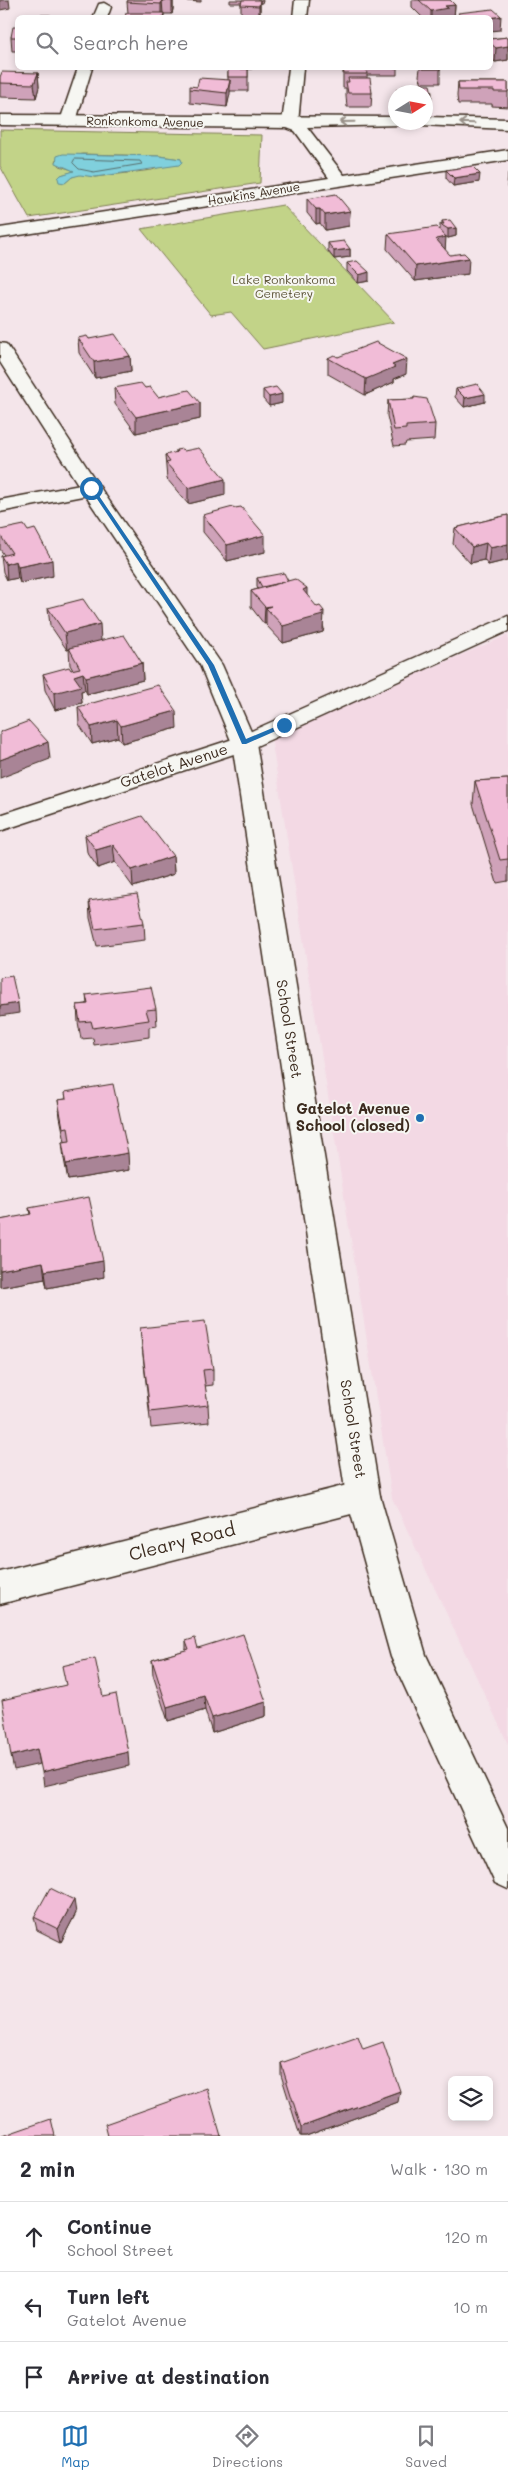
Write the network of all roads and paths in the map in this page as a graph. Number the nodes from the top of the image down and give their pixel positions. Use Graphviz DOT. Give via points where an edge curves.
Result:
graph roads {
  1 [pos="302,0"];
  2 [pos="300,15"];
  3 [pos="83,70"];
  4 [pos="296,70"];
  5 [pos="0,120"];
  6 [pos="68,121"];
  7 [pos="388,122"];
  8 [pos="433,122"];
  9 [pos="290,123"];
  10 [pos="508,124"];
  11 [pos="508,154"];
  12 [pos="340,181"];
  13 [pos="0,233"];
  14 [pos="0,348"];
  15 [pos="91,488"];
  16 [pos="0,506"];
  17 [pos="508,623"];
  18 [pos="244,743"];
  19 [pos="0,823"];
  20 [pos="363,1496"];
  21 [pos="0,1588"];
  22 [pos="508,1870"];
  1 -- 2 [label="street"];
  3 -- 6 [label="street"];
  4 -- 9 [label="street"];
  5 -- 6 [label="street, Ronkonkoma Avenue"];
  6 -- 9 [label="street, Ronkonkoma Avenue"];
  7 -- 9 [label="street, Ronkonkoma Avenue, one-way"];
  10 -- 8 [label="street, one-way"];
  9 -- 12 [label="street" via="300,128"];
  11 -- 12 [label="street, Hawkins Avenue"];
  12 -- 13 [label="street, Hawkins Avenue"];
  14 -- 15 [label="street, School Street"];
  15 -- 16 [label="street"];
  15 -- 18 [label="street, School Street" via="211,665"];
  17 -- 18 [label="street, Gatelot Avenue"];
  18 -- 19 [label="street, Gatelot Avenue"];
  18 -- 20 [label="street, School Street"];
  20 -- 21 [label="street, Cleary Road"];
  20 -- 22 [label="street, School Street" via="409,1657"];
}
